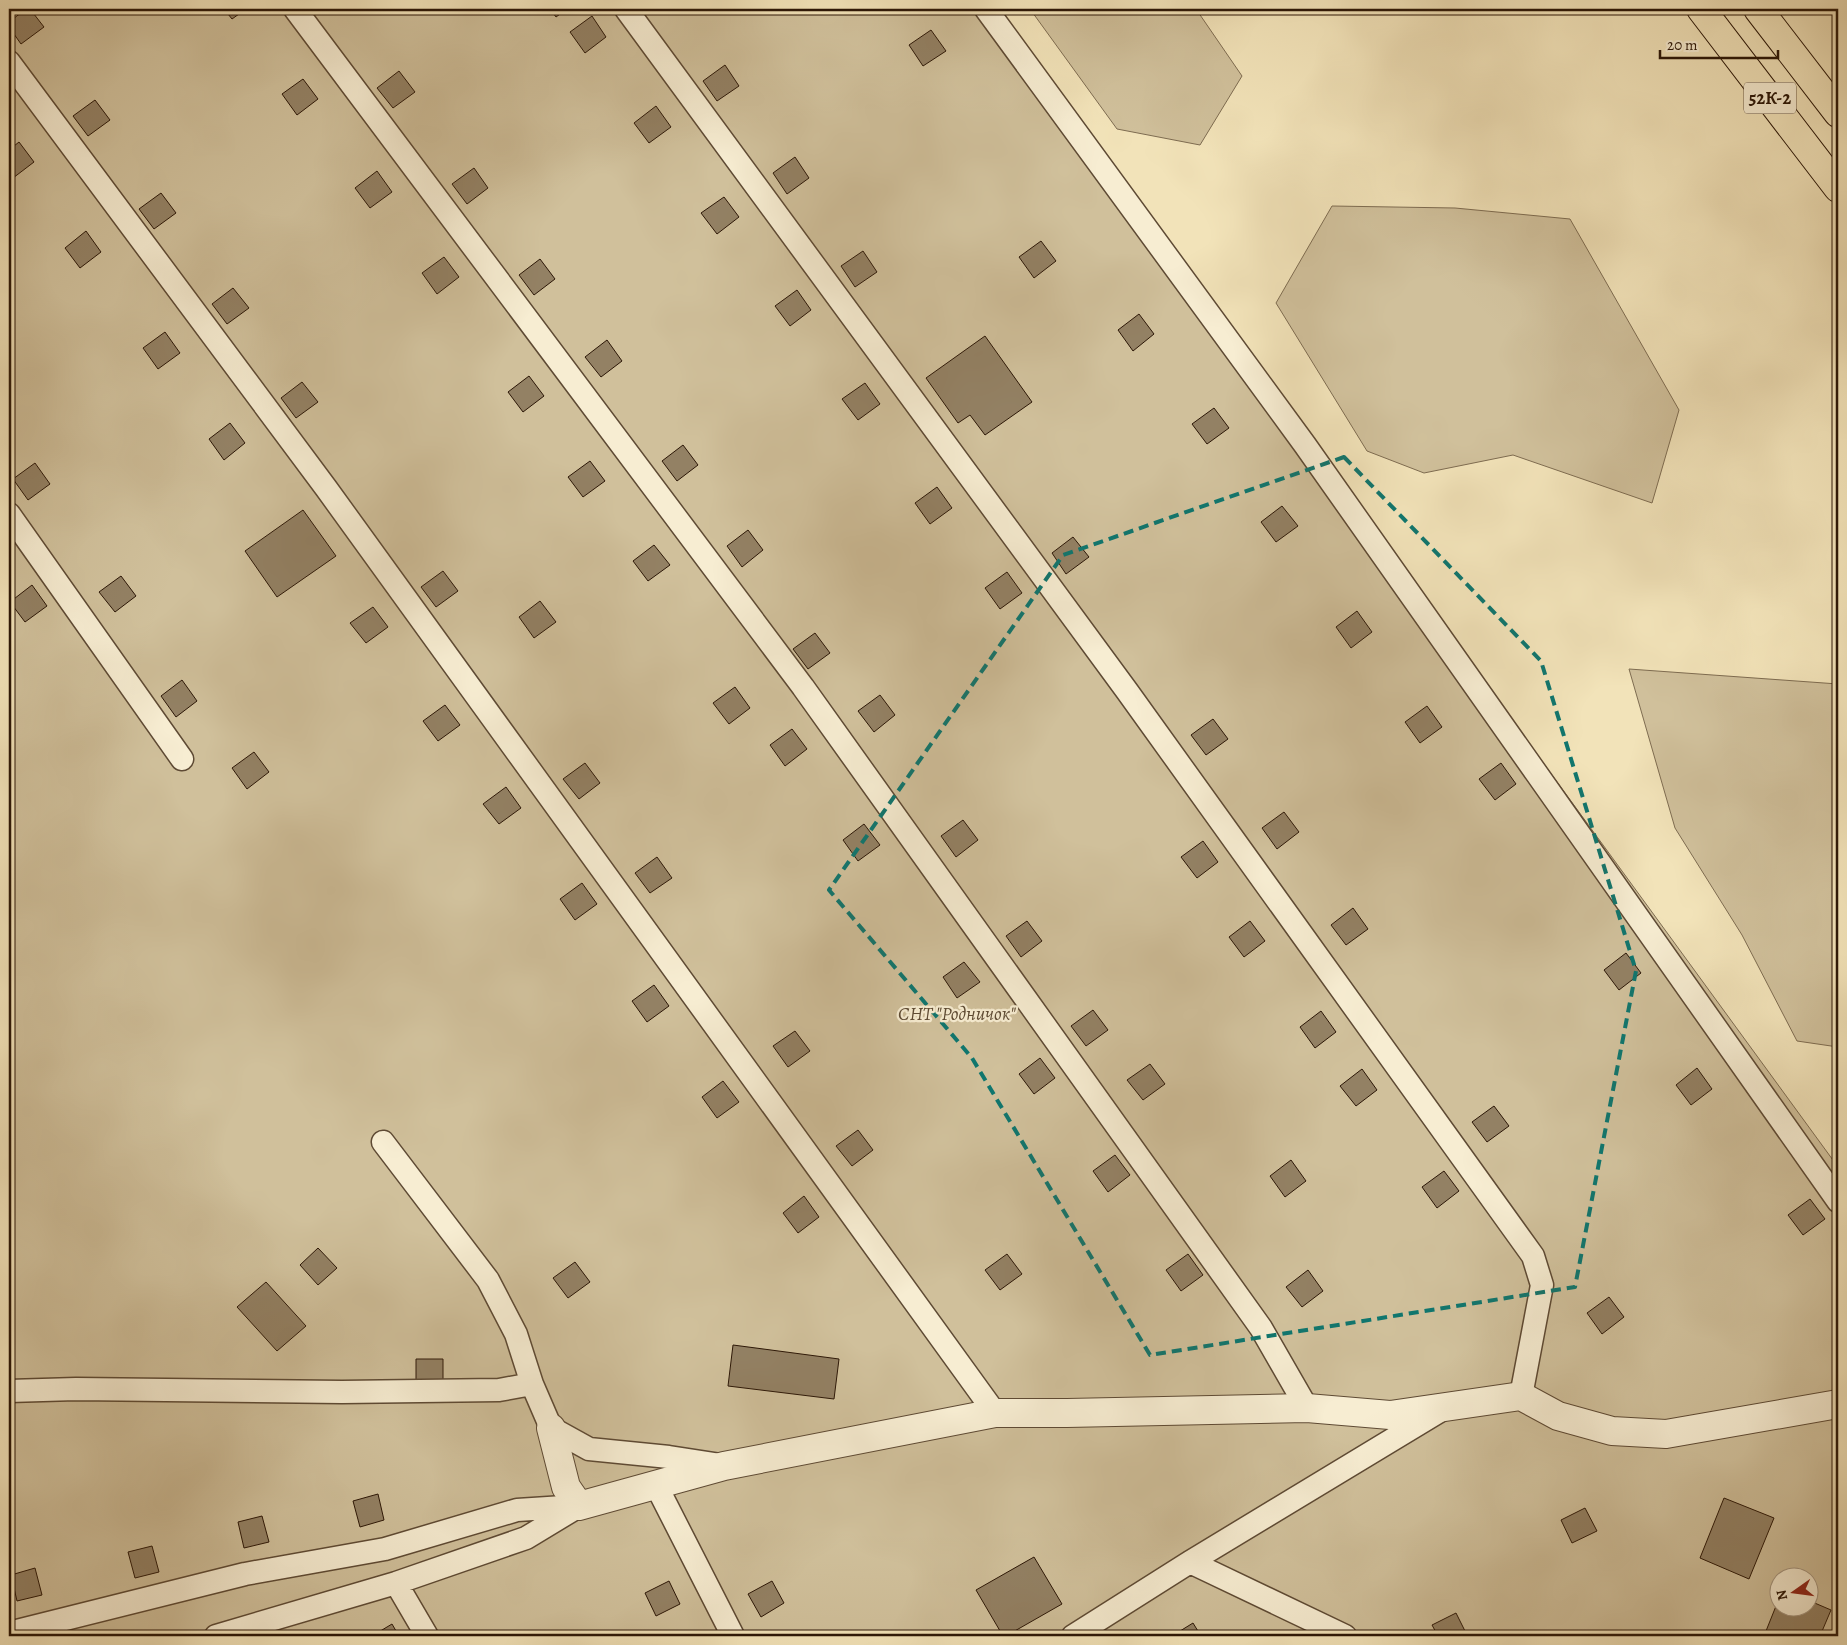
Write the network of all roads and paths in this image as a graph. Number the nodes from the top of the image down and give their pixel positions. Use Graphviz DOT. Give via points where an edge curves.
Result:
graph roads {
  1 [pos="295,9"];
  2 [pos="626,9"];
  3 [pos="986,9"];
  4 [pos="1701,9"];
  5 [pos="1758,9"];
  6 [pos="9,62"];
  7 [pos="1838,113"];
  8 [pos="1838,188"];
  9 [pos="9,514"];
  10 [pos="182,759"];
  11 [pos="383,1142"];
  12 [pos="1838,1201"];
  13 [pos="532,1384"];
  14 [pos="9,1392"];
  15 [pos="1521,1396"];
  16 [pos="1838,1404"];
  17 [pos="1449,1406"];
  18 [pos="1307,1408"];
  19 [pos="995,1413"];
  20 [pos="551,1428"];
  21 [pos="724,1466"];
  22 [pos="656,1485"];
  23 [pos="579,1506"];
  24 [pos="1190,1562"];
  25 [pos="396,1582"];
  26 [pos="9,1633"];
  27 [pos="216,1636"];
  28 [pos="427,1636"];
  29 [pos="733,1636"];
  30 [pos="1073,1636"];
  31 [pos="1345,1636"];
  1 -- 18 [label="lane" via="803,687 1261,1328"];
  2 -- 15 [label="lane" via="1122,683 1533,1256 1542,1285"];
  3 -- 12 [label="lane" via="1305,444"];
  4 -- 8 [label="main road, 52К-2"];
  5 -- 7 [label="main road, 52К-2"];
  6 -- 19 [label="lane" via="332,496"];
  9 -- 10 [label="lane"];
  11 -- 13 [label="lane" via="488,1280 516,1334"];
  13 -- 14 [label="lane" via="500,1390 76,1389"];
  13 -- 20 [label="lane"];
  15 -- 16 [label="street" via="1558,1416 1612,1431 1666,1434"];
  15 -- 17 [label="street"];
  17 -- 18 [label="street" via="1390,1415"];
  17 -- 24 [label="lane"];
  18 -- 19 [label="street"];
  19 -- 21 [label="street"];
  20 -- 21 [label="lane" via="589,1450"];
  20 -- 23 [label="street" via="566,1487"];
  21 -- 22 [label="street"];
  22 -- 23 [label="street"];
  22 -- 29 [label="lane"];
  23 -- 25 [label="lane" via="526,1538"];
  23 -- 26 [label="lane" via="517,1510 385,1549 244,1574"];
  24 -- 30 [label="lane"];
  24 -- 31 [label="lane"];
  25 -- 27 [label="lane"];
  25 -- 28 [label="lane"];
}
